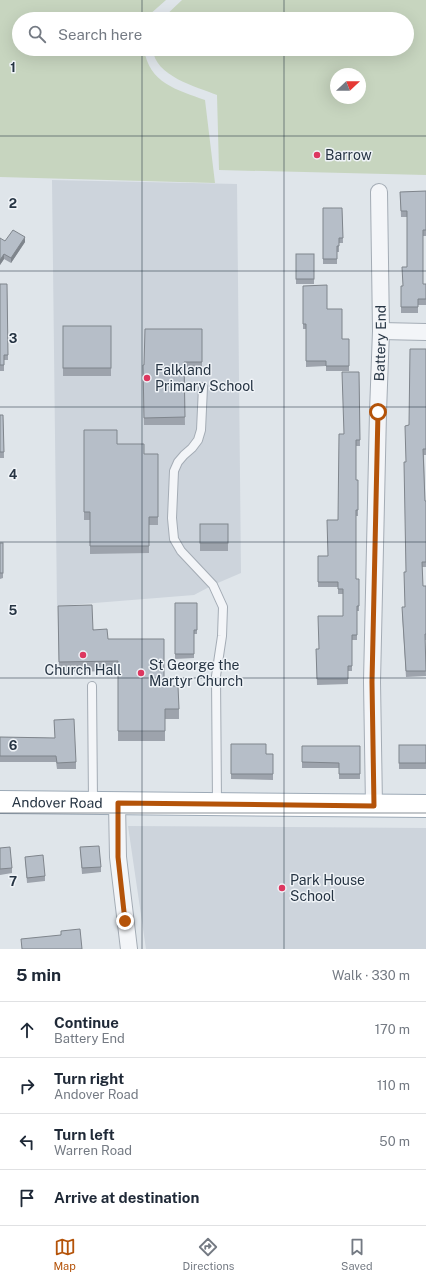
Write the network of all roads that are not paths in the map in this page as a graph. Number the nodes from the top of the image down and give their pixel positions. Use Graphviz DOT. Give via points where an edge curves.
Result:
graph roads {
  1 [pos="379,192"];
  2 [pos="381,331"];
  3 [pos="426,332"];
  4 [pos="203,387"];
  5 [pos="92,686"];
  6 [pos="0,802"];
  7 [pos="93,802"];
  8 [pos="118,803"];
  9 [pos="217,804"];
  10 [pos="374,806"];
  11 [pos="426,806"];
  12 [pos="129,949"];
  1 -- 2 [label="street, Battery End"];
  2 -- 3 [label="street"];
  2 -- 10 [label="street, Battery End" via="372,682"];
  4 -- 9 [label="lane" via="201,430 198,440 181,458 174,471 172,518 174,540 181,552 214,585 223,607 216,676"];
  5 -- 7 [label="lane"];
  6 -- 7 [label="main road, Andover Road"];
  7 -- 8 [label="main road, Andover Road"];
  8 -- 9 [label="main road, Andover Road"];
  8 -- 12 [label="street" via="118,857"];
  9 -- 10 [label="main road, Andover Road"];
  10 -- 11 [label="main road, Andover Road"];
}
